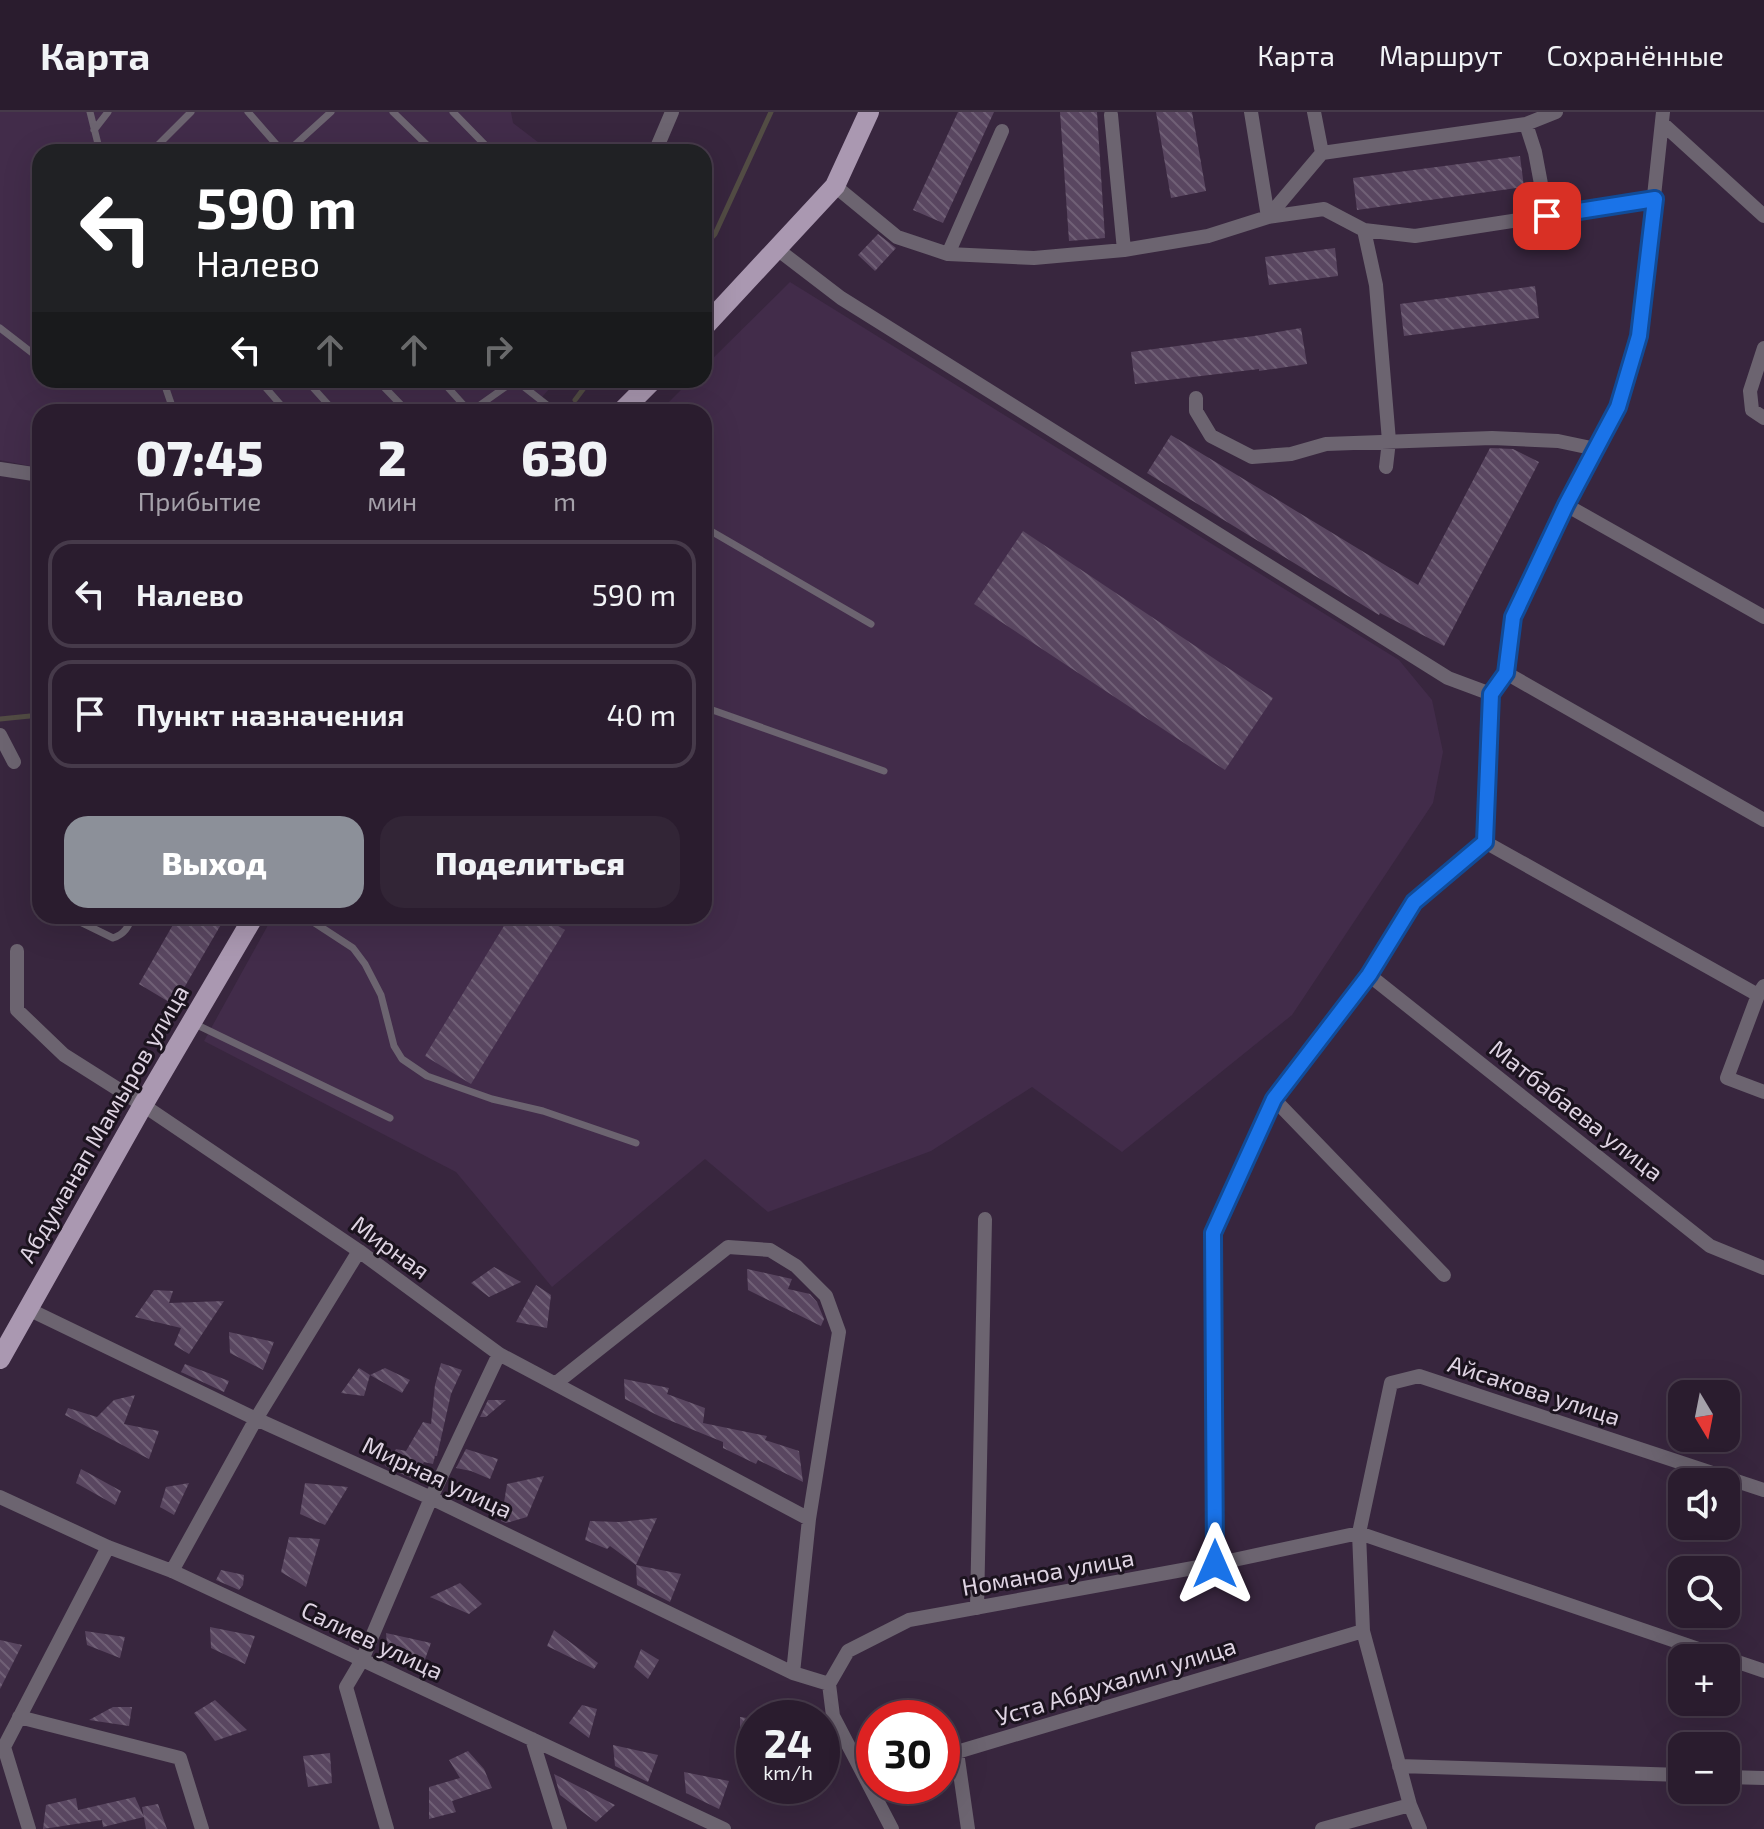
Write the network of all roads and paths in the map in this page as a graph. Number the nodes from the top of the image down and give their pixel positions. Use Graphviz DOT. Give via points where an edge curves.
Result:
graph roads {
  1 [pos="90,112"];
  2 [pos="108,112"];
  3 [pos="191,112"];
  4 [pos="248,112"];
  5 [pos="331,112"];
  6 [pos="393,112"];
  7 [pos="454,112"];
  8 [pos="672,112"];
  9 [pos="869,112"];
  10 [pos="1251,112"];
  11 [pos="1314,112"];
  12 [pos="1556,112"];
  13 [pos="1111,115"];
  14 [pos="1663,118"];
  15 [pos="1526,124"];
  16 [pos="94,130"];
  17 [pos="1002,131"];
  18 [pos="98,144"];
  19 [pos="161,144"];
  20 [pos="278,144"];
  21 [pos="294,144"];
  22 [pos="426,144"];
  23 [pos="484,144"];
  24 [pos="658,144"];
  25 [pos="1322,153"];
  26 [pos="835,186"];
  27 [pos="1655,199"];
  28 [pos="1547,216"];
  29 [pos="1764,216"];
  30 [pos="1268,217"];
  31 [pos="1364,230"];
  32 [pos="777,249"];
  33 [pos="1124,250"];
  34 [pos="948,254"];
  35 [pos="712,318"];
  36 [pos="0,328"];
  37 [pos="1764,348"];
  38 [pos="32,353"];
  39 [pos="266,388"];
  40 [pos="313,388"];
  41 [pos="385,388"];
  42 [pos="448,388"];
  43 [pos="504,388"];
  44 [pos="525,388"];
  45 [pos="645,388"];
  46 [pos="1196,398"];
  47 [pos="280,404"];
  48 [pos="328,404"];
  49 [pos="400,404"];
  50 [pos="463,404"];
  51 [pos="481,404"];
  52 [pos="546,404"];
  53 [pos="629,404"];
  54 [pos="1764,418"];
  55 [pos="1389,441"];
  56 [pos="1596,449"];
  57 [pos="1386,467"];
  58 [pos="0,469"];
  59 [pos="32,474"];
  60 [pos="1566,505"];
  61 [pos="712,532"];
  62 [pos="1764,617"];
  63 [pos="871,624"];
  64 [pos="1506,673"];
  65 [pos="1491,694"];
  66 [pos="712,710"];
  67 [pos="0,735"];
  68 [pos="14,762"];
  69 [pos="884,771"];
  70 [pos="1764,820"];
  71 [pos="1485,842"];
  72 [pos="84,924"];
  73 [pos="129,924"];
  74 [pos="249,924"];
  75 [pos="316,924"];
  76 [pos="17,951"];
  77 [pos="1369,975"];
  78 [pos="1761,990"];
  79 [pos="192,1022"];
  80 [pos="1764,1092"];
  81 [pos="1274,1099"];
  82 [pos="143,1105"];
  83 [pos="390,1118"];
  84 [pos="636,1143"];
  85 [pos="985,1219"];
  86 [pos="359,1251"];
  87 [pos="1764,1268"];
  88 [pos="1444,1275"];
  89 [pos="28,1309"];
  90 [pos="499,1354"];
  91 [pos="0,1359"];
  92 [pos="555,1384"];
  93 [pos="256,1419"];
  94 [pos="1764,1490"];
  95 [pos="0,1497"];
  96 [pos="431,1498"];
  97 [pos="809,1519"];
  98 [pos="1359,1533"];
  99 [pos="108,1547"];
  100 [pos="1215,1564"];
  101 [pos="172,1571"];
  102 [pos="977,1608"];
  103 [pos="1363,1631"];
  104 [pos="1684,1644"];
  105 [pos="362,1660"];
  106 [pos="1740,1663"];
  107 [pos="1764,1671"];
  108 [pos="793,1673"];
  109 [pos="829,1684"];
  110 [pos="19,1717"];
  111 [pos="532,1739"];
  112 [pos="1399,1766"];
  113 [pos="1668,1775"];
  114 [pos="1740,1777"];
  115 [pos="1764,1778"];
  116 [pos="1410,1805"];
  117 [pos="29,1829"];
  118 [pos="202,1829"];
  119 [pos="387,1829"];
  120 [pos="560,1829"];
  121 [pos="724,1829"];
  122 [pos="892,1829"];
  123 [pos="968,1829"];
  124 [pos="1322,1829"];
  125 [pos="1420,1829"];
  1 -- 16 [label="lane"];
  2 -- 16 [label="lane"];
  3 -- 19 [label="lane"];
  4 -- 20 [label="lane"];
  5 -- 21 [label="lane"];
  6 -- 22 [label="lane"];
  7 -- 23 [label="lane"];
  8 -- 24 [label="street"];
  9 -- 26 [label="main road"];
  10 -- 30 [label="street"];
  11 -- 25 [label="street"];
  12 -- 15 [label="street"];
  13 -- 33 [label="street"];
  14 -- 27 [label="street"];
  14 -- 29 [label="street"];
  15 -- 25 [label="street"];
  15 -- 28 [label="street"];
  16 -- 18 [label="lane"];
  17 -- 34 [label="street"];
  25 -- 30 [label="street"];
  26 -- 32 [label="main road"];
  26 -- 34 [label="street" via="897,237"];
  27 -- 28 [label="street"];
  27 -- 56 [label="street" via="1639,336 1618,407"];
  28 -- 31 [label="street" via="1415,236"];
  30 -- 31 [label="street" via="1324,209"];
  30 -- 33 [label="street" via="1208,236"];
  31 -- 55 [label="street" via="1376,285"];
  32 -- 35 [label="main road"];
  32 -- 65 [label="street" via="841,298 1448,678"];
  33 -- 34 [label="street" via="1034,258"];
  36 -- 38 [label="lane"];
  37 -- 54 [label="street" via="1750,391 1752,410"];
  39 -- 47 [label="lane"];
  40 -- 48 [label="lane"];
  41 -- 49 [label="lane"];
  42 -- 50 [label="lane"];
  43 -- 51 [label="lane"];
  44 -- 52 [label="lane"];
  45 -- 53 [label="main road"];
  46 -- 55 [label="street" via="1196,411 1211,436 1252,457 1326,444"];
  55 -- 56 [label="street" via="1558,441"];
  55 -- 57 [label="street"];
  56 -- 60 [label="street"];
  58 -- 59 [label="street"];
  60 -- 62 [label="street"];
  60 -- 64 [label="street" via="1513,617"];
  61 -- 63 [label="lane"];
  64 -- 65 [label="street"];
  64 -- 70 [label="street"];
  65 -- 71 [label="street"];
  66 -- 69 [label="lane"];
  67 -- 68 [label="street"];
  71 -- 77 [label="street" via="1414,902"];
  71 -- 78 [label="street"];
  72 -- 73 [label="lane" via="113,938"];
  74 -- 79 [label="main road, Абдуманап Мамыров улица"];
  75 -- 84 [label="lane" via="353,948 365,964 402,1059 427,1076"];
  76 -- 82 [label="street, Мирная" via="17,1010 64,1055"];
  77 -- 81 [label="street"];
  77 -- 87 [label="street, Матбабаева улица" via="1710,1246"];
  78 -- 80 [label="street" via="1727,1078"];
  79 -- 82 [label="main road, Абдуманап Мамыров улица"];
  79 -- 83 [label="lane"];
  81 -- 88 [label="street"];
  81 -- 100 [label="street" via="1213,1233"];
  82 -- 86 [label="street, Мирная"];
  82 -- 89 [label="main road, Абдуманап Мамыров улица"];
  85 -- 102 [label="street"];
  86 -- 90 [label="street, Мирная"];
  86 -- 93 [label="street"];
  89 -- 91 [label="main road, Абдуманап Мамыров улица"];
  89 -- 93 [label="street, Мирная улица"];
  90 -- 92 [label="street, Мирная"];
  90 -- 96 [label="street"];
  92 -- 97 [label="street, Мирная"];
  92 -- 97 [label="street" via="728,1247 770,1250 796,1266 826,1296 839,1332"];
  93 -- 96 [label="street, Мирная улица"];
  93 -- 101 [label="street"];
  94 -- 98 [label="street, Айсакова улица" via="1419,1376 1391,1383"];
  95 -- 99 [label="street, Салиев улица"];
  96 -- 105 [label="street"];
  96 -- 108 [label="street, Мирная улица"];
  97 -- 108 [label="street"];
  98 -- 100 [label="street, Номаноа улица"];
  98 -- 103 [label="street"];
  98 -- 104 [label="street"];
  99 -- 101 [label="street, Салиев улица"];
  99 -- 110 [label="street"];
  100 -- 102 [label="street, Номаноа улица"];
  101 -- 105 [label="street, Салиев улица"];
  102 -- 109 [label="street, Номаноа улица" via="909,1620 848,1651"];
  103 -- 112 [label="street"];
  103 -- 123 [label="street, Уста Абдухалил улица" via="957,1752"];
  105 -- 111 [label="street, Салиев улица"];
  105 -- 119 [label="street" via="346,1687"];
  106 -- 107 [label="street"];
  108 -- 109 [label="street, Мирная улица"];
  109 -- 122 [label="street" via="833,1716"];
  110 -- 117 [label="street" via="4,1747"];
  110 -- 118 [label="street" via="180,1758"];
  111 -- 120 [label="street"];
  111 -- 121 [label="street, Салиев улица"];
  112 -- 113 [label="street"];
  112 -- 116 [label="street"];
  114 -- 115 [label="street"];
  116 -- 124 [label="street"];
  116 -- 125 [label="street"];
}
